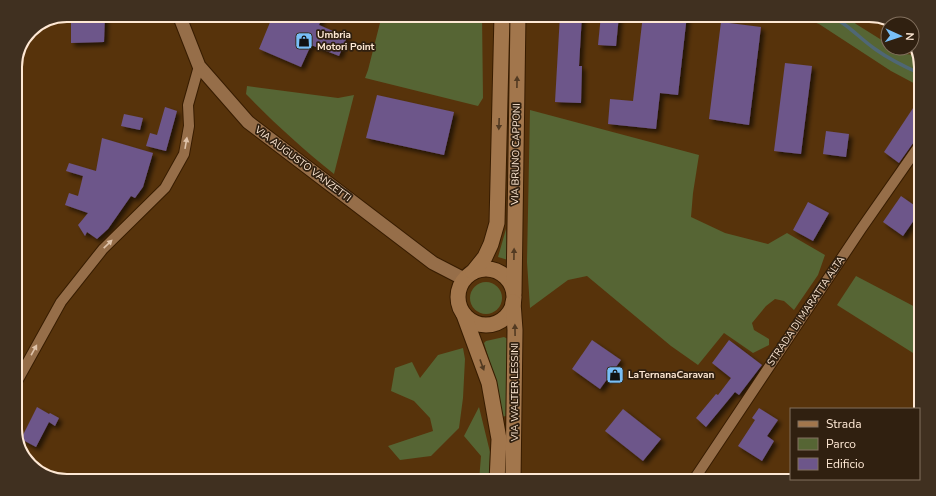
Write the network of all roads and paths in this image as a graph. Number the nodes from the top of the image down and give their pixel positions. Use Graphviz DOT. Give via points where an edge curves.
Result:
graph roads {
  1 [pos="182,22"];
  2 [pos="502,22"];
  3 [pos="518,22"];
  4 [pos="199,66"];
  5 [pos="914,153"];
  6 [pos="469,276"];
  7 [pos="513,298"];
  8 [pos="464,315"];
  9 [pos="22,372"];
  10 [pos="497,474"];
  11 [pos="513,474"];
  12 [pos="698,474"];
  1 -- 4 [label="street, VIA AUGUSTO VANZETTI"];
  2 -- 6 [label="main road, VIA BRUNO CAPPONI, one-way" via="497,223 485,257"];
  7 -- 3 [label="main road, VIA BRUNO CAPPONI, one-way"];
  4 -- 6 [label="street, VIA AUGUSTO VANZETTI" via="248,122 434,264"];
  9 -- 4 [label="street, one-way" via="61,302 103,249 165,188 184,154 190,126 188,105"];
  5 -- 12 [label="street, STRADA DI MARATTA ALTA"];
  6 -- 7 [label="main road" via="486,269 499,272 511,285"];
  6 -- 8 [label="main road" via="459,288 457,297"];
  7 -- 8 [label="main road" via="510,311 497,323 488,326 475,323"];
  11 -- 7 [label="main road, VIA WALTER LESSINI, one-way"];
  8 -- 10 [label="main road, VIA WALTER LESSINI, one-way" via="489,383 499,439"];
}
